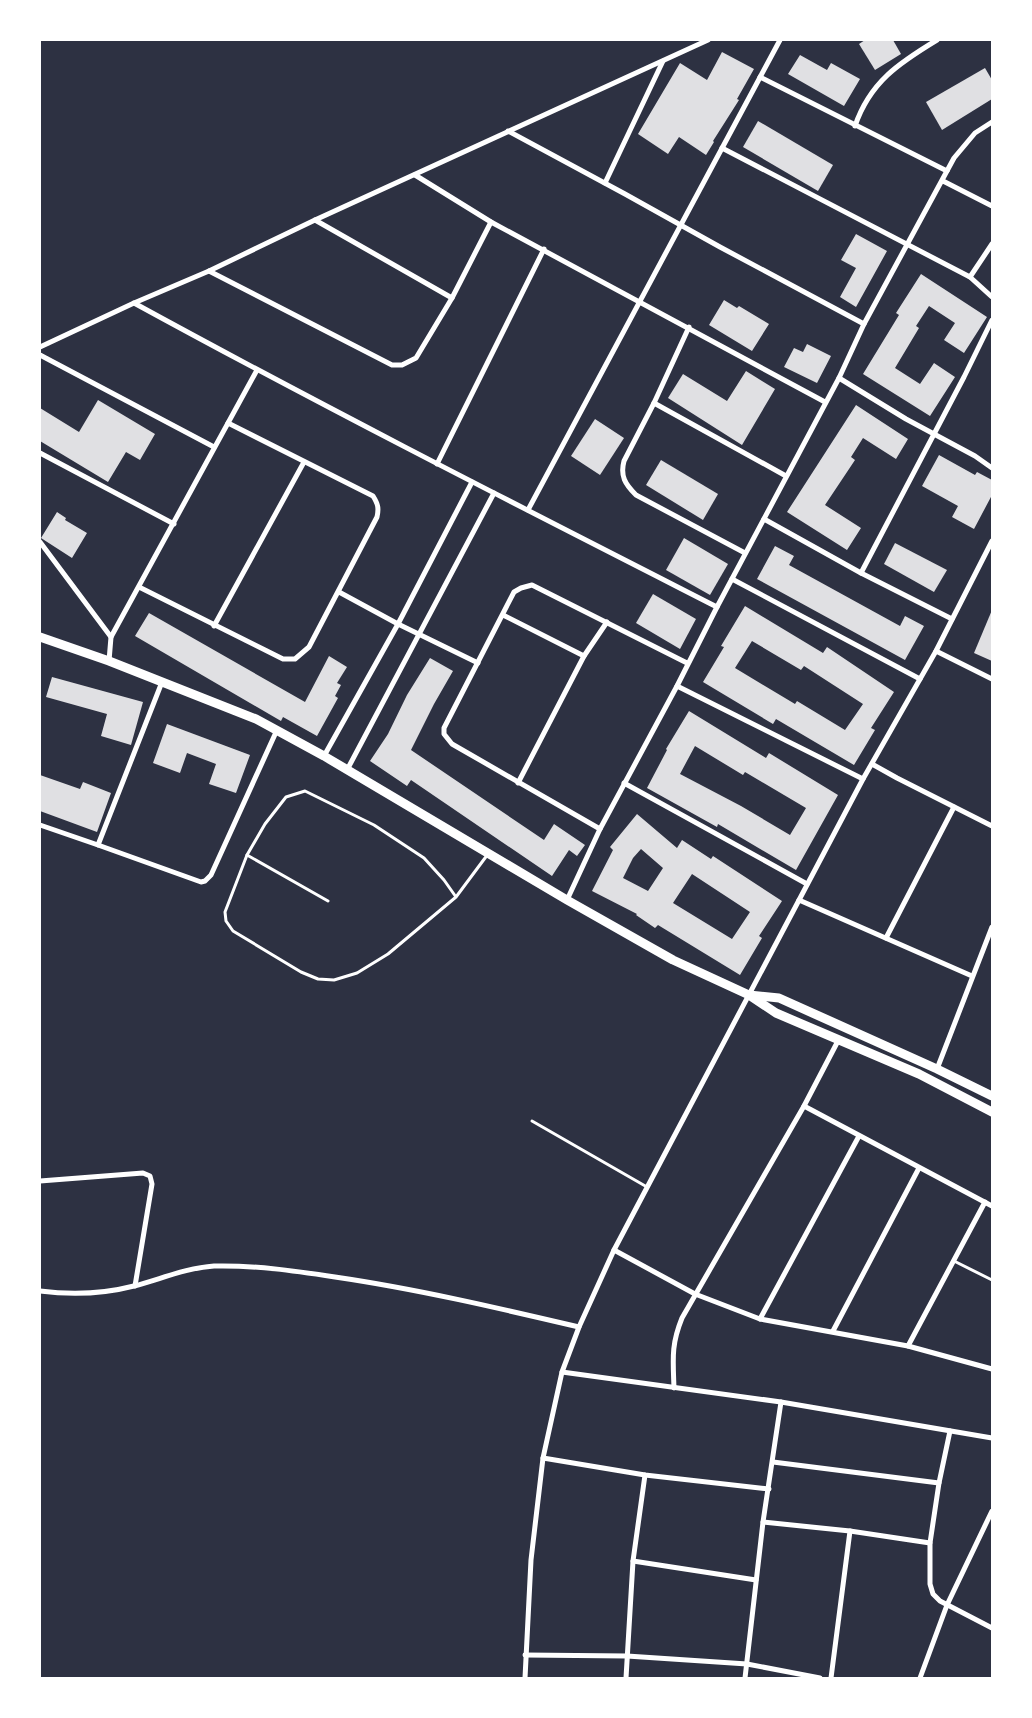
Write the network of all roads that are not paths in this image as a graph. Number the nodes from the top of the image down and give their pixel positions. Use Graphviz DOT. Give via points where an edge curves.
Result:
graph roads {
  1 [pos="708,40"];
  2 [pos="780,40"];
  3 [pos="937,40"];
  4 [pos="663,61"];
  5 [pos="760,77"];
  6 [pos="992,122"];
  7 [pos="855,126"];
  8 [pos="508,131"];
  9 [pos="722,148"];
  10 [pos="947,171"];
  11 [pos="415,175"];
  12 [pos="943,181"];
  13 [pos="605,183"];
  14 [pos="992,206"];
  15 [pos="315,220"];
  16 [pos="492,222"];
  17 [pos="681,226"];
  18 [pos="992,244"];
  19 [pos="908,245"];
  20 [pos="544,249"];
  21 [pos="209,271"];
  22 [pos="970,278"];
  23 [pos="992,297"];
  24 [pos="452,298"];
  25 [pos="639,301"];
  26 [pos="134,303"];
  27 [pos="992,320"];
  28 [pos="864,324"];
  29 [pos="689,328"];
  30 [pos="40,347"];
  31 [pos="40,355"];
  32 [pos="256,370"];
  33 [pos="839,378"];
  34 [pos="825,402"];
  35 [pos="654,403"];
  36 [pos="228,424"];
  37 [pos="934,434"];
  38 [pos="214,447"];
  39 [pos="40,453"];
  40 [pos="304,462"];
  41 [pos="437,464"];
  42 [pos="992,468"];
  43 [pos="786,476"];
  44 [pos="472,482"];
  45 [pos="494,493"];
  46 [pos="528,510"];
  47 [pos="764,519"];
  48 [pos="174,524"];
  49 [pos="992,541"];
  50 [pos="40,542"];
  51 [pos="746,553"];
  52 [pos="861,573"];
  53 [pos="732,579"];
  54 [pos="139,587"];
  55 [pos="338,592"];
  56 [pos="717,607"];
  57 [pos="503,615"];
  58 [pos="952,619"];
  59 [pos="607,622"];
  60 [pos="398,624"];
  61 [pos="214,626"];
  62 [pos="419,634"];
  63 [pos="40,637"];
  64 [pos="111,637"];
  65 [pos="936,651"];
  66 [pos="584,656"];
  67 [pos="109,661"];
  68 [pos="687,663"];
  69 [pos="478,664"];
  70 [pos="920,679"];
  71 [pos="992,679"];
  72 [pos="162,681"];
  73 [pos="677,686"];
  74 [pos="277,730"];
  75 [pos="324,756"];
  76 [pos="872,764"];
  77 [pos="347,770"];
  78 [pos="863,779"];
  79 [pos="518,783"];
  80 [pos="624,783"];
  81 [pos="954,807"];
  82 [pos="40,825"];
  83 [pos="992,826"];
  84 [pos="600,829"];
  85 [pos="98,845"];
  86 [pos="488,853"];
  87 [pos="247,855"];
  88 [pos="807,884"];
  89 [pos="456,897"];
  90 [pos="567,900"];
  91 [pos="799,900"];
  92 [pos="328,901"];
  93 [pos="992,927"];
  94 [pos="886,938"];
  95 [pos="972,976"];
  96 [pos="749,995"];
  97 [pos="839,1039"];
  98 [pos="937,1068"];
  99 [pos="992,1096"];
  100 [pos="804,1106"];
  101 [pos="992,1112"];
  102 [pos="532,1121"];
  103 [pos="859,1136"];
  104 [pos="919,1168"];
  105 [pos="40,1181"];
  106 [pos="648,1187"];
  107 [pos="985,1202"];
  108 [pos="992,1206"];
  109 [pos="614,1250"];
  110 [pos="954,1260"];
  111 [pos="992,1280"];
  112 [pos="135,1286"];
  113 [pos="40,1291"];
  114 [pos="695,1294"];
  115 [pos="760,1319"];
  116 [pos="579,1328"];
  117 [pos="833,1331"];
  118 [pos="908,1346"];
  119 [pos="992,1369"];
  120 [pos="562,1372"];
  121 [pos="674,1388"];
  122 [pos="781,1402"];
  123 [pos="950,1431"];
  124 [pos="992,1438"];
  125 [pos="543,1458"];
  126 [pos="773,1462"];
  127 [pos="645,1475"];
  128 [pos="939,1483"];
  129 [pos="769,1489"];
  130 [pos="992,1511"];
  131 [pos="763,1522"];
  132 [pos="850,1531"];
  133 [pos="930,1543"];
  134 [pos="633,1561"];
  135 [pos="756,1580"];
  136 [pos="947,1605"];
  137 [pos="992,1628"];
  138 [pos="525,1656"];
  139 [pos="627,1656"];
  140 [pos="747,1664"];
  141 [pos="524,1678"];
  142 [pos="626,1678"];
  143 [pos="745,1678"];
  144 [pos="820,1678"];
  145 [pos="832,1678"];
  146 [pos="920,1678"];
  1 -- 4 [label="street"];
  2 -- 5 [label="street"];
  3 -- 7 [label="street" via="881,80 866,100"];
  4 -- 8 [label="street"];
  4 -- 13 [label="street"];
  5 -- 7 [label="street"];
  5 -- 9 [label="street"];
  6 -- 10 [label="street" via="968,140"];
  7 -- 10 [label="street"];
  8 -- 11 [label="street"];
  8 -- 13 [label="street"];
  9 -- 17 [label="street"];
  9 -- 19 [label="street"];
  10 -- 12 [label="street"];
  11 -- 15 [label="street"];
  11 -- 16 [label="street"];
  12 -- 14 [label="street"];
  12 -- 19 [label="street"];
  13 -- 17 [label="street"];
  15 -- 21 [label="street"];
  15 -- 24 [label="street"];
  16 -- 20 [label="street"];
  16 -- 24 [label="street"];
  17 -- 25 [label="street"];
  17 -- 28 [label="street"];
  18 -- 22 [label="street"];
  19 -- 22 [label="street"];
  19 -- 28 [label="street"];
  20 -- 25 [label="street"];
  20 -- 41 [label="street"];
  21 -- 24 [label="street" via="392,365 402,365 416,358"];
  21 -- 26 [label="street"];
  22 -- 23 [label="street"];
  25 -- 29 [label="street"];
  25 -- 46 [label="street"];
  26 -- 30 [label="street"];
  26 -- 32 [label="street"];
  27 -- 37 [label="street"];
  28 -- 33 [label="street"];
  29 -- 34 [label="street"];
  29 -- 35 [label="street"];
  31 -- 38 [label="street"];
  32 -- 36 [label="street"];
  32 -- 41 [label="street"];
  33 -- 34 [label="street"];
  33 -- 37 [label="street"];
  34 -- 43 [label="street"];
  35 -- 43 [label="street"];
  35 -- 51 [label="street" via="624,461 622,470 626,485 636,495"];
  36 -- 38 [label="street"];
  36 -- 40 [label="street"];
  37 -- 42 [label="street"];
  37 -- 52 [label="street"];
  38 -- 48 [label="street"];
  39 -- 48 [label="street"];
  40 -- 55 [label="street" via="373,496 379,510"];
  40 -- 61 [label="street"];
  41 -- 44 [label="street"];
  43 -- 47 [label="street"];
  44 -- 45 [label="street"];
  44 -- 60 [label="street"];
  45 -- 46 [label="street"];
  45 -- 62 [label="street"];
  46 -- 56 [label="street"];
  47 -- 51 [label="street"];
  47 -- 52 [label="street"];
  48 -- 54 [label="street"];
  49 -- 58 [label="street"];
  50 -- 64 [label="street"];
  51 -- 53 [label="street"];
  52 -- 58 [label="street"];
  53 -- 56 [label="street"];
  53 -- 70 [label="street"];
  54 -- 61 [label="street"];
  54 -- 64 [label="street"];
  55 -- 60 [label="street"];
  55 -- 61 [label="street" via="309,647 295,659 282,659"];
  56 -- 68 [label="street"];
  57 -- 59 [label="street" via="514,592 532,585"];
  57 -- 66 [label="street"];
  57 -- 69 [label="street"];
  58 -- 65 [label="street"];
  59 -- 66 [label="street"];
  59 -- 68 [label="street"];
  60 -- 62 [label="street"];
  60 -- 75 [label="street"];
  62 -- 69 [label="street"];
  62 -- 77 [label="street"];
  63 -- 67 [label="main road"];
  64 -- 67 [label="street"];
  65 -- 70 [label="street"];
  65 -- 71 [label="street"];
  66 -- 79 [label="street"];
  67 -- 72 [label="main road"];
  68 -- 73 [label="street"];
  69 -- 79 [label="street" via="444,728 444,734 452,744"];
  70 -- 76 [label="street"];
  72 -- 74 [label="main road"];
  72 -- 85 [label="street"];
  73 -- 78 [label="street"];
  73 -- 80 [label="street"];
  74 -- 75 [label="main road"];
  74 -- 85 [label="street" via="211,875 205,881"];
  75 -- 77 [label="main road"];
  76 -- 78 [label="street"];
  76 -- 81 [label="street"];
  77 -- 86 [label="main road"];
  78 -- 88 [label="street"];
  79 -- 84 [label="street"];
  80 -- 84 [label="street"];
  80 -- 88 [label="street"];
  81 -- 83 [label="street"];
  81 -- 94 [label="street"];
  82 -- 85 [label="street"];
  84 -- 90 [label="street"];
  86 -- 89 [label="lane"];
  86 -- 90 [label="main road"];
  87 -- 89 [label="lane" via="286,797 305,791 374,825 424,858"];
  87 -- 89 [label="lane" via="225,912 226,922 233,931 318,979 334,980 357,973 388,954"];
  87 -- 92 [label="lane"];
  88 -- 91 [label="street"];
  90 -- 96 [label="main road" via="673,960"];
  91 -- 94 [label="street"];
  91 -- 96 [label="street"];
  93 -- 95 [label="street"];
  94 -- 95 [label="street"];
  95 -- 98 [label="street"];
  96 -- 97 [label="main road" via="776,1013"];
  96 -- 98 [label="main road" via="779,998"];
  96 -- 106 [label="street"];
  97 -- 100 [label="street"];
  97 -- 101 [label="main road" via="919,1074"];
  98 -- 99 [label="main road"];
  100 -- 103 [label="street"];
  100 -- 114 [label="street"];
  102 -- 106 [label="lane"];
  103 -- 104 [label="street"];
  103 -- 115 [label="street"];
  104 -- 107 [label="street"];
  104 -- 117 [label="street"];
  105 -- 112 [label="street" via="143,1173 150,1176 152,1184"];
  106 -- 109 [label="street"];
  107 -- 108 [label="street"];
  107 -- 110 [label="street"];
  109 -- 114 [label="street"];
  109 -- 116 [label="street"];
  110 -- 111 [label="lane"];
  110 -- 118 [label="street"];
  112 -- 113 [label="street" via="110,1292 61,1294"];
  112 -- 116 [label="street" via="187,1270 248,1266 392,1286"];
  114 -- 115 [label="street"];
  114 -- 121 [label="street" via="675,1335"];
  115 -- 117 [label="street"];
  116 -- 120 [label="street"];
  117 -- 118 [label="street"];
  118 -- 119 [label="street"];
  120 -- 121 [label="street"];
  120 -- 125 [label="street"];
  121 -- 122 [label="street"];
  122 -- 123 [label="street"];
  122 -- 126 [label="street"];
  123 -- 124 [label="street"];
  123 -- 128 [label="street"];
  125 -- 127 [label="street"];
  125 -- 138 [label="street" via="531,1560"];
  126 -- 128 [label="street"];
  126 -- 129 [label="street"];
  127 -- 129 [label="street"];
  127 -- 134 [label="street"];
  128 -- 133 [label="street"];
  129 -- 131 [label="street"];
  130 -- 136 [label="street"];
  131 -- 132 [label="street"];
  131 -- 135 [label="street"];
  132 -- 133 [label="street"];
  132 -- 145 [label="street"];
  133 -- 136 [label="street" via="931,1589 935,1597"];
  134 -- 135 [label="street"];
  134 -- 139 [label="street"];
  135 -- 140 [label="street"];
  136 -- 137 [label="street"];
  136 -- 146 [label="street"];
  138 -- 139 [label="street"];
  138 -- 141 [label="street"];
  139 -- 140 [label="street"];
  139 -- 142 [label="street"];
  140 -- 143 [label="street"];
  140 -- 144 [label="street"];
}
